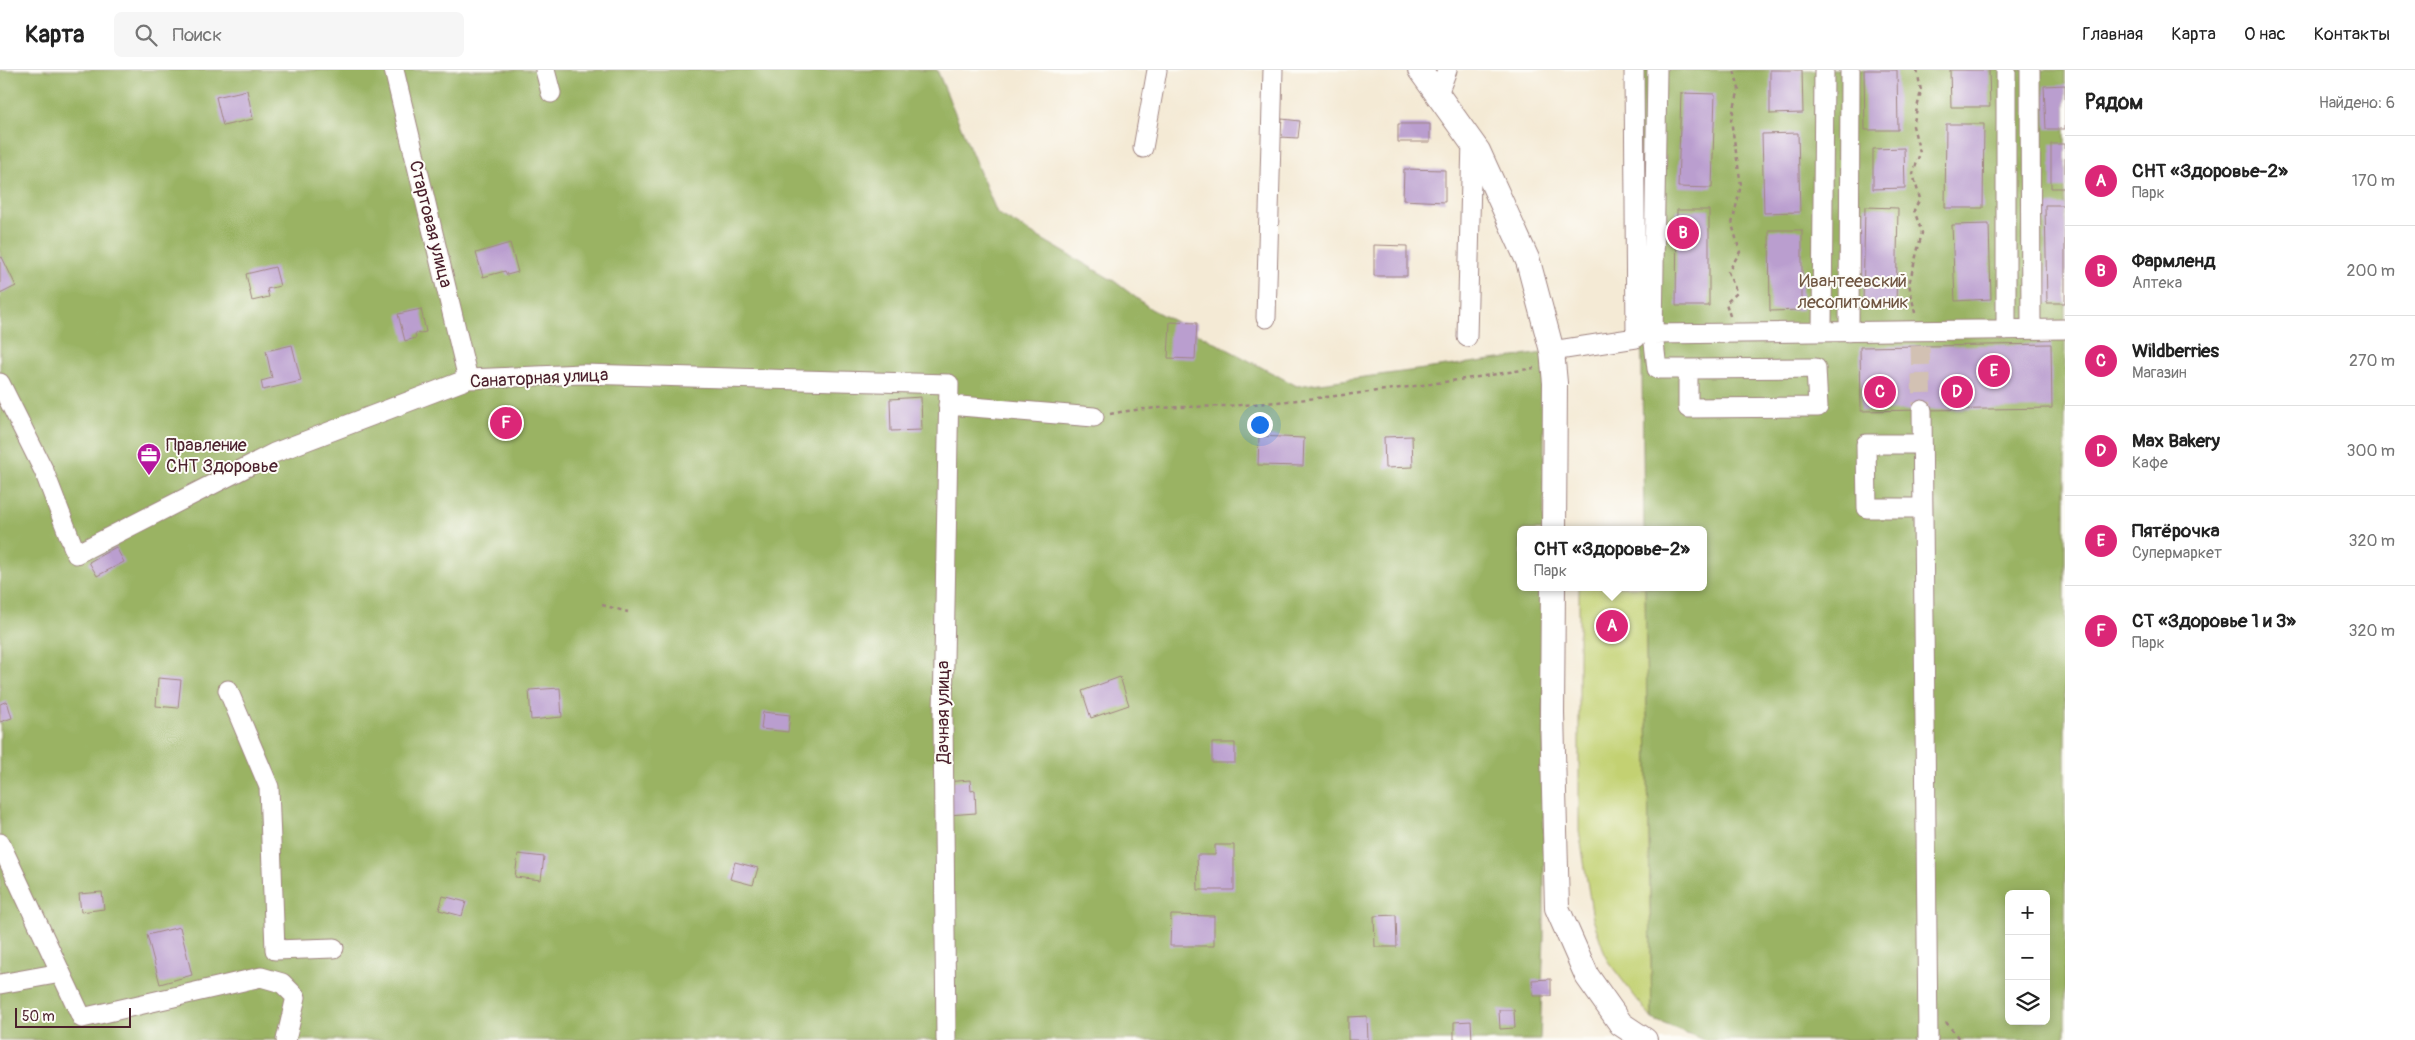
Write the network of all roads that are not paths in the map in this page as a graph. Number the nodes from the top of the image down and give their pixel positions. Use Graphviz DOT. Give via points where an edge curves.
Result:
graph roads {
  1 [pos="394,70"];
  2 [pos="545,70"];
  3 [pos="1157,70"];
  4 [pos="1273,70"];
  5 [pos="1420,70"];
  6 [pos="1447,70"];
  7 [pos="1634,70"];
  8 [pos="1657,70"];
  9 [pos="1824,70"];
  10 [pos="1850,70"];
  11 [pos="2006,70"];
  12 [pos="2030,70"];
  13 [pos="551,93"];
  14 [pos="1438,94"];
  15 [pos="1472,140"];
  16 [pos="1143,148"];
  17 [pos="1266,318"];
  18 [pos="2065,328"];
  19 [pos="2032,329"];
  20 [pos="2006,330"];
  21 [pos="1822,332"];
  22 [pos="1849,332"];
  23 [pos="1653,334"];
  24 [pos="1467,338"];
  25 [pos="1552,351"];
  26 [pos="1688,369"];
  27 [pos="468,379"];
  28 [pos="0,383"];
  29 [pos="949,384"];
  30 [pos="948,405"];
  31 [pos="1922,410"];
  32 [pos="1094,417"];
  33 [pos="1922,444"];
  34 [pos="1923,508"];
  35 [pos="1554,526"];
  36 [pos="1553,591"];
  37 [pos="228,690"];
  38 [pos="0,843"];
  39 [pos="334,948"];
  40 [pos="61,973"];
  41 [pos="0,984"];
  42 [pos="286,1040"];
  43 [pos="946,1040"];
  44 [pos="1645,1040"];
  45 [pos="1928,1040"];
  1 -- 27 [label="street, Стартовая улица"];
  2 -- 13 [label="street"];
  3 -- 16 [label="street"];
  4 -- 17 [label="street"];
  5 -- 14 [label="main road"];
  6 -- 14 [label="street"];
  7 -- 25 [label="street" via="1636,338"];
  8 -- 23 [label="street"];
  9 -- 21 [label="street"];
  10 -- 22 [label="street"];
  11 -- 20 [label="street"];
  12 -- 19 [label="street"];
  14 -- 15 [label="main road"];
  15 -- 24 [label="street"];
  15 -- 25 [label="main road" via="1528,261"];
  18 -- 19 [label="street"];
  19 -- 20 [label="street"];
  20 -- 22 [label="street" via="1920,339"];
  21 -- 22 [label="street"];
  21 -- 23 [label="street"];
  23 -- 26 [label="street" via="1657,369"];
  25 -- 35 [label="main road" via="1555,383"];
  26 -- 26 [label="street" via="1688,408 1818,408 1816,368"];
  27 -- 28 [label="street, Санаторная улица" via="274,452 76,554 44,471"];
  27 -- 29 [label="street, Санаторная улица" via="582,374"];
  29 -- 30 [label="street, Дачная улица"];
  30 -- 32 [label="street"];
  30 -- 43 [label="street, Дачная улица" via="942,716"];
  31 -- 33 [label="street"];
  33 -- 34 [label="street"];
  33 -- 34 [label="street" via="1866,444 1867,508"];
  34 -- 45 [label="street"];
  36 -- 44 [label="main road" via="1552,713 1557,908 1587,976 1620,1024"];
  37 -- 39 [label="street" via="269,787 275,950"];
  38 -- 40 [label="street"];
  40 -- 41 [label="street"];
  40 -- 42 [label="street" via="82,1018 261,977 282,983 296,997"];
}
